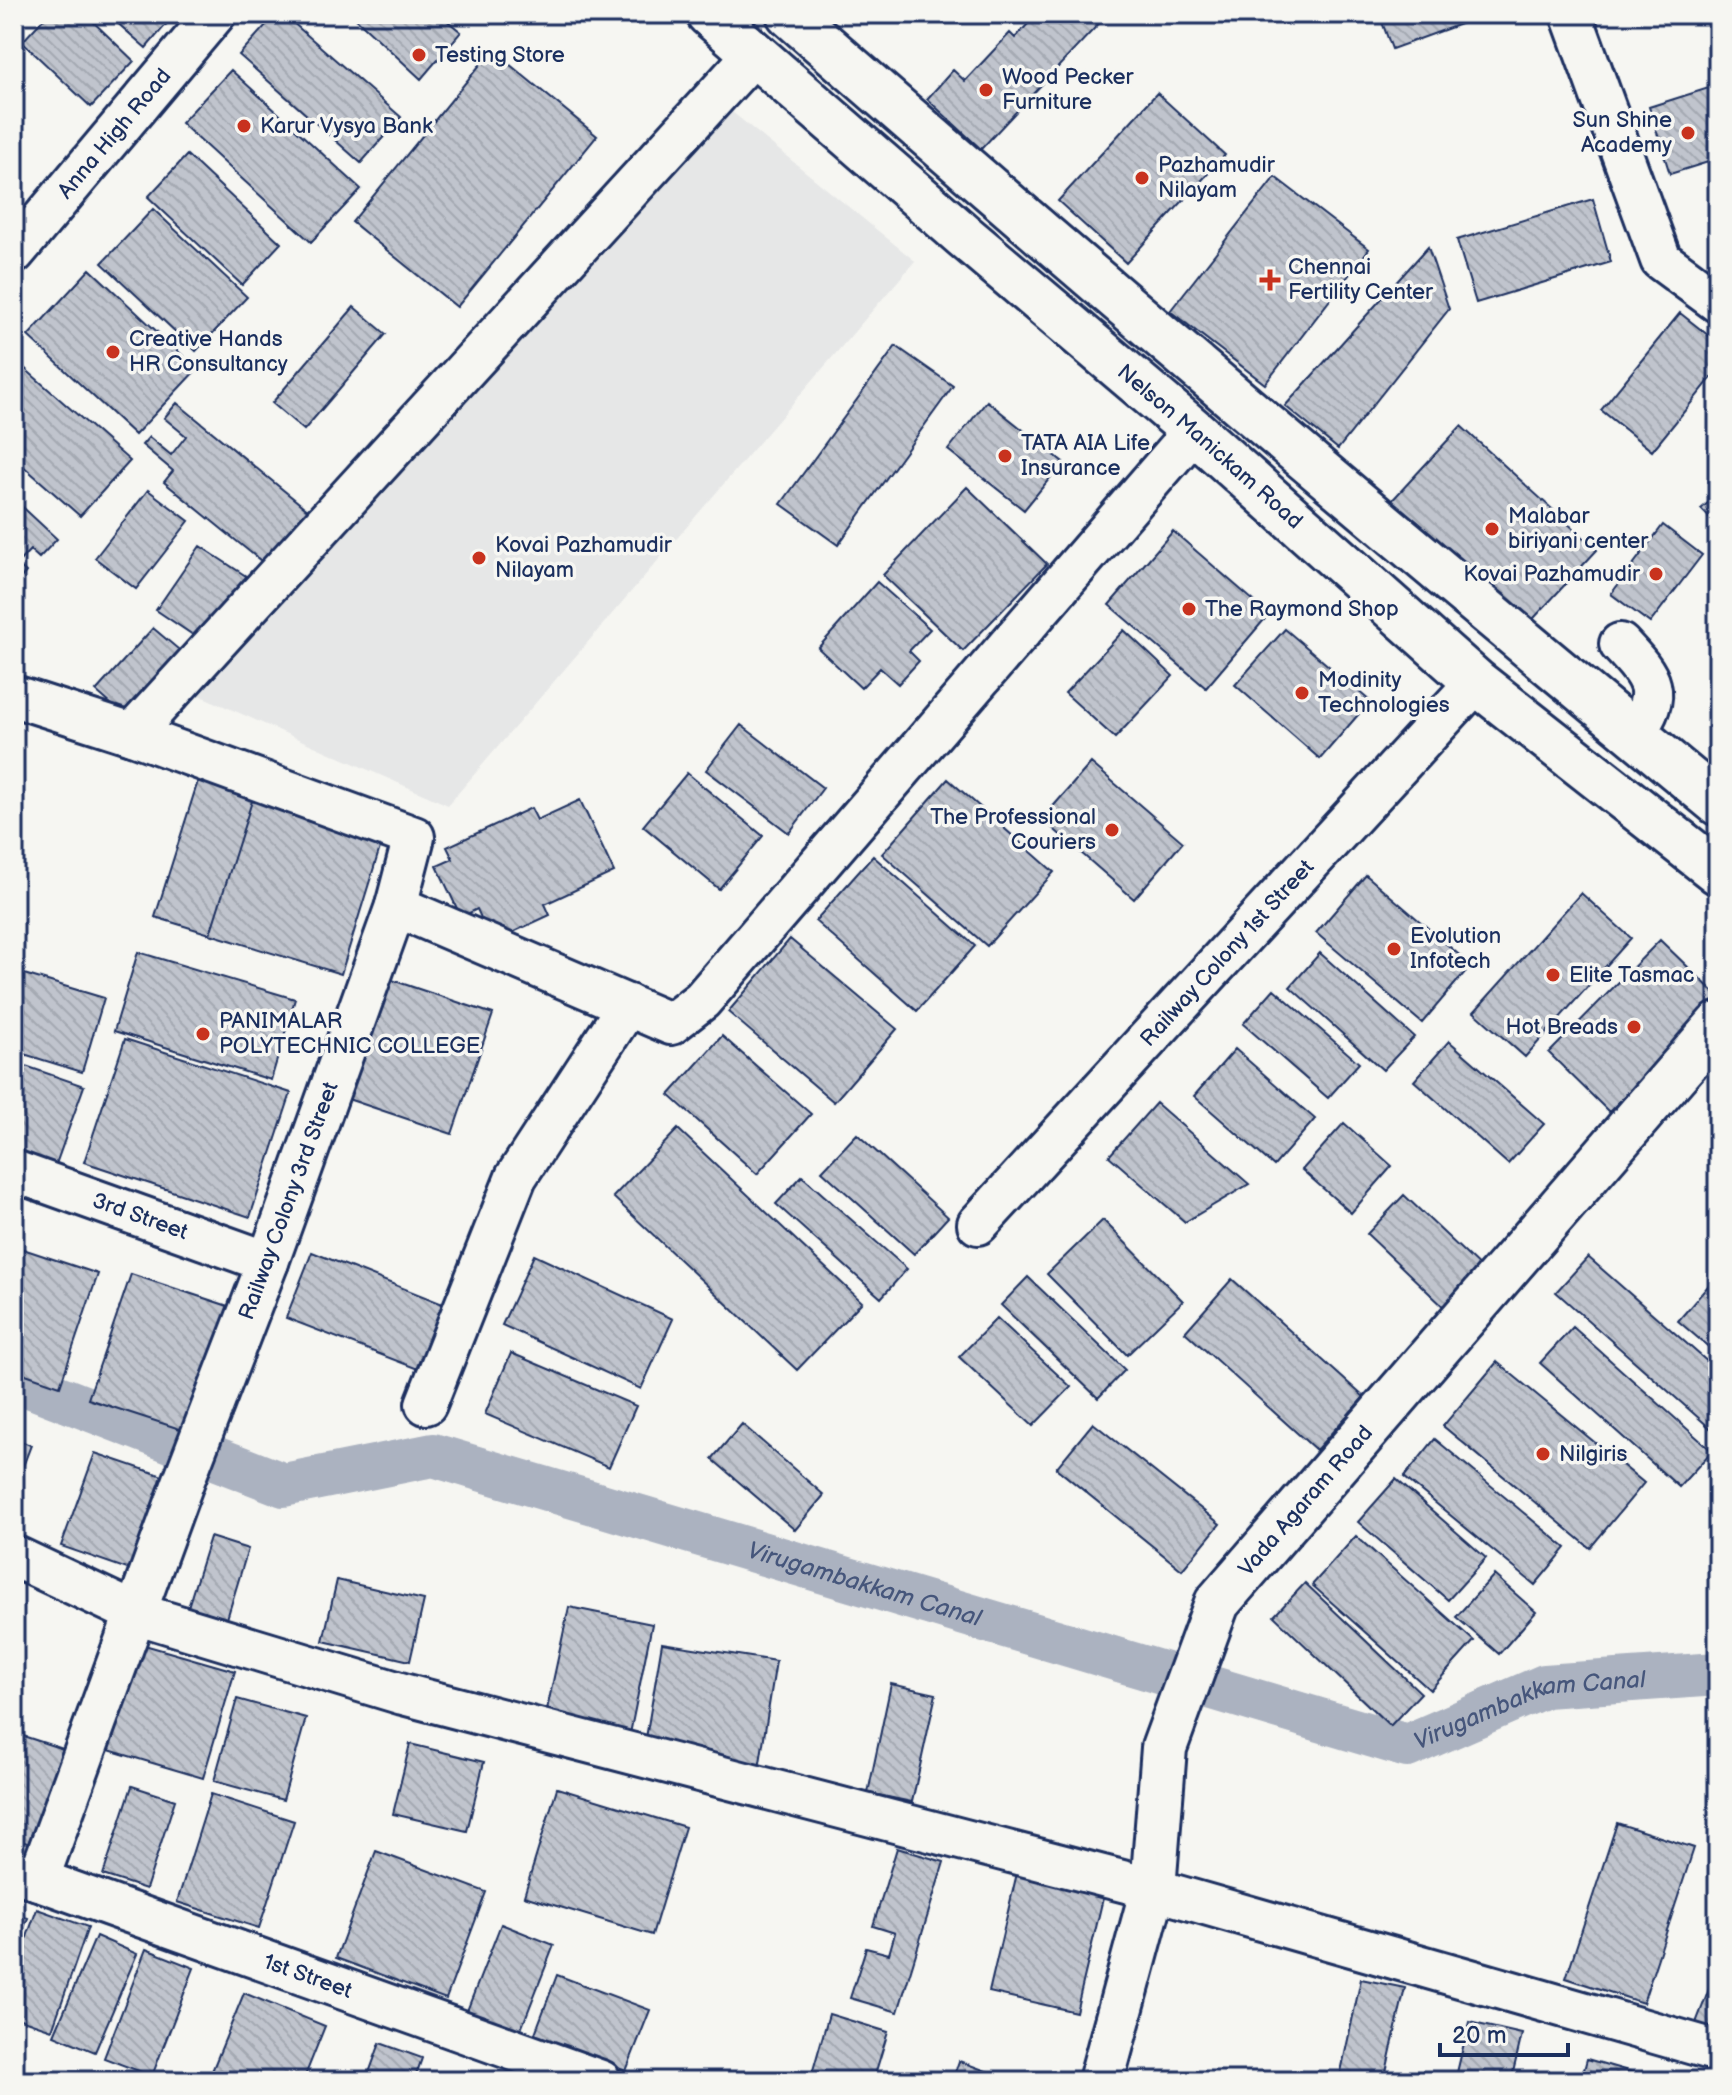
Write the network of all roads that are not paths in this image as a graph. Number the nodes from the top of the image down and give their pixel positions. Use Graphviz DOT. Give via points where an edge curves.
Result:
graph roads {
  1 [pos="215,14"];
  2 [pos="709,14"];
  3 [pos="789,14"];
  4 [pos="1571,14"];
  5 [pos="755,53"];
  6 [pos="14,253"];
  7 [pos="1718,302"];
  8 [pos="1180,352"];
  9 [pos="1141,386"];
  10 [pos="1194,431"];
  11 [pos="1620,644"];
  12 [pos="1476,682"];
  13 [pos="14,696"];
  14 [pos="132,734"];
  15 [pos="1634,734"];
  16 [pos="1718,803"];
  17 [pos="1718,872"];
  18 [pos="396,906"];
  19 [pos="628,1005"];
  20 [pos="1718,1025"];
  21 [pos="14,1171"];
  22 [pos="978,1224"];
  23 [pos="268,1262"];
  24 [pos="426,1404"];
  25 [pos="14,1556"];
  26 [pos="135,1613"];
  27 [pos="26,1875"];
  28 [pos="1153,1889"];
  29 [pos="1718,2051"];
  30 [pos="601,2081"];
  31 [pos="1101,2081"];
  1 -- 6 [label="street, Anna High Road"];
  2 -- 5 [label="main road, Nelson Manickam Road"];
  3 -- 8 [label="main road"];
  4 -- 7 [label="street" via="1661,260"];
  5 -- 9 [label="main road, Nelson Manickam Road"];
  5 -- 14 [label="street"];
  8 -- 9 [label="main road"];
  8 -- 15 [label="main road"];
  9 -- 10 [label="main road, Nelson Manickam Road"];
  10 -- 12 [label="main road, Nelson Manickam Road"];
  10 -- 19 [label="street" via="702,1000 671,1024"];
  11 -- 15 [label="street" via="1650,683 1648,715"];
  12 -- 17 [label="main road, Nelson Manickam Road"];
  12 -- 22 [label="street, Railway Colony 1st Street"];
  13 -- 14 [label="street"];
  14 -- 18 [label="street, Railway Colony 3rd Street" via="414,837"];
  15 -- 16 [label="main road"];
  18 -- 19 [label="street"];
  18 -- 23 [label="street, Railway Colony 3rd Street"];
  19 -- 24 [label="street" via="516,1177"];
  20 -- 28 [label="main road, Vada Agaram Road" via="1217,1603 1164,1748"];
  21 -- 23 [label="street, 3rd Street"];
  23 -- 26 [label="street, Railway Colony 3rd Street"];
  25 -- 26 [label="street"];
  26 -- 27 [label="street"];
  26 -- 28 [label="street" via="403,1694"];
  27 -- 30 [label="street, 1st Street"];
  28 -- 29 [label="street"];
  28 -- 31 [label="main road, Vada Agaram Road"];
}
